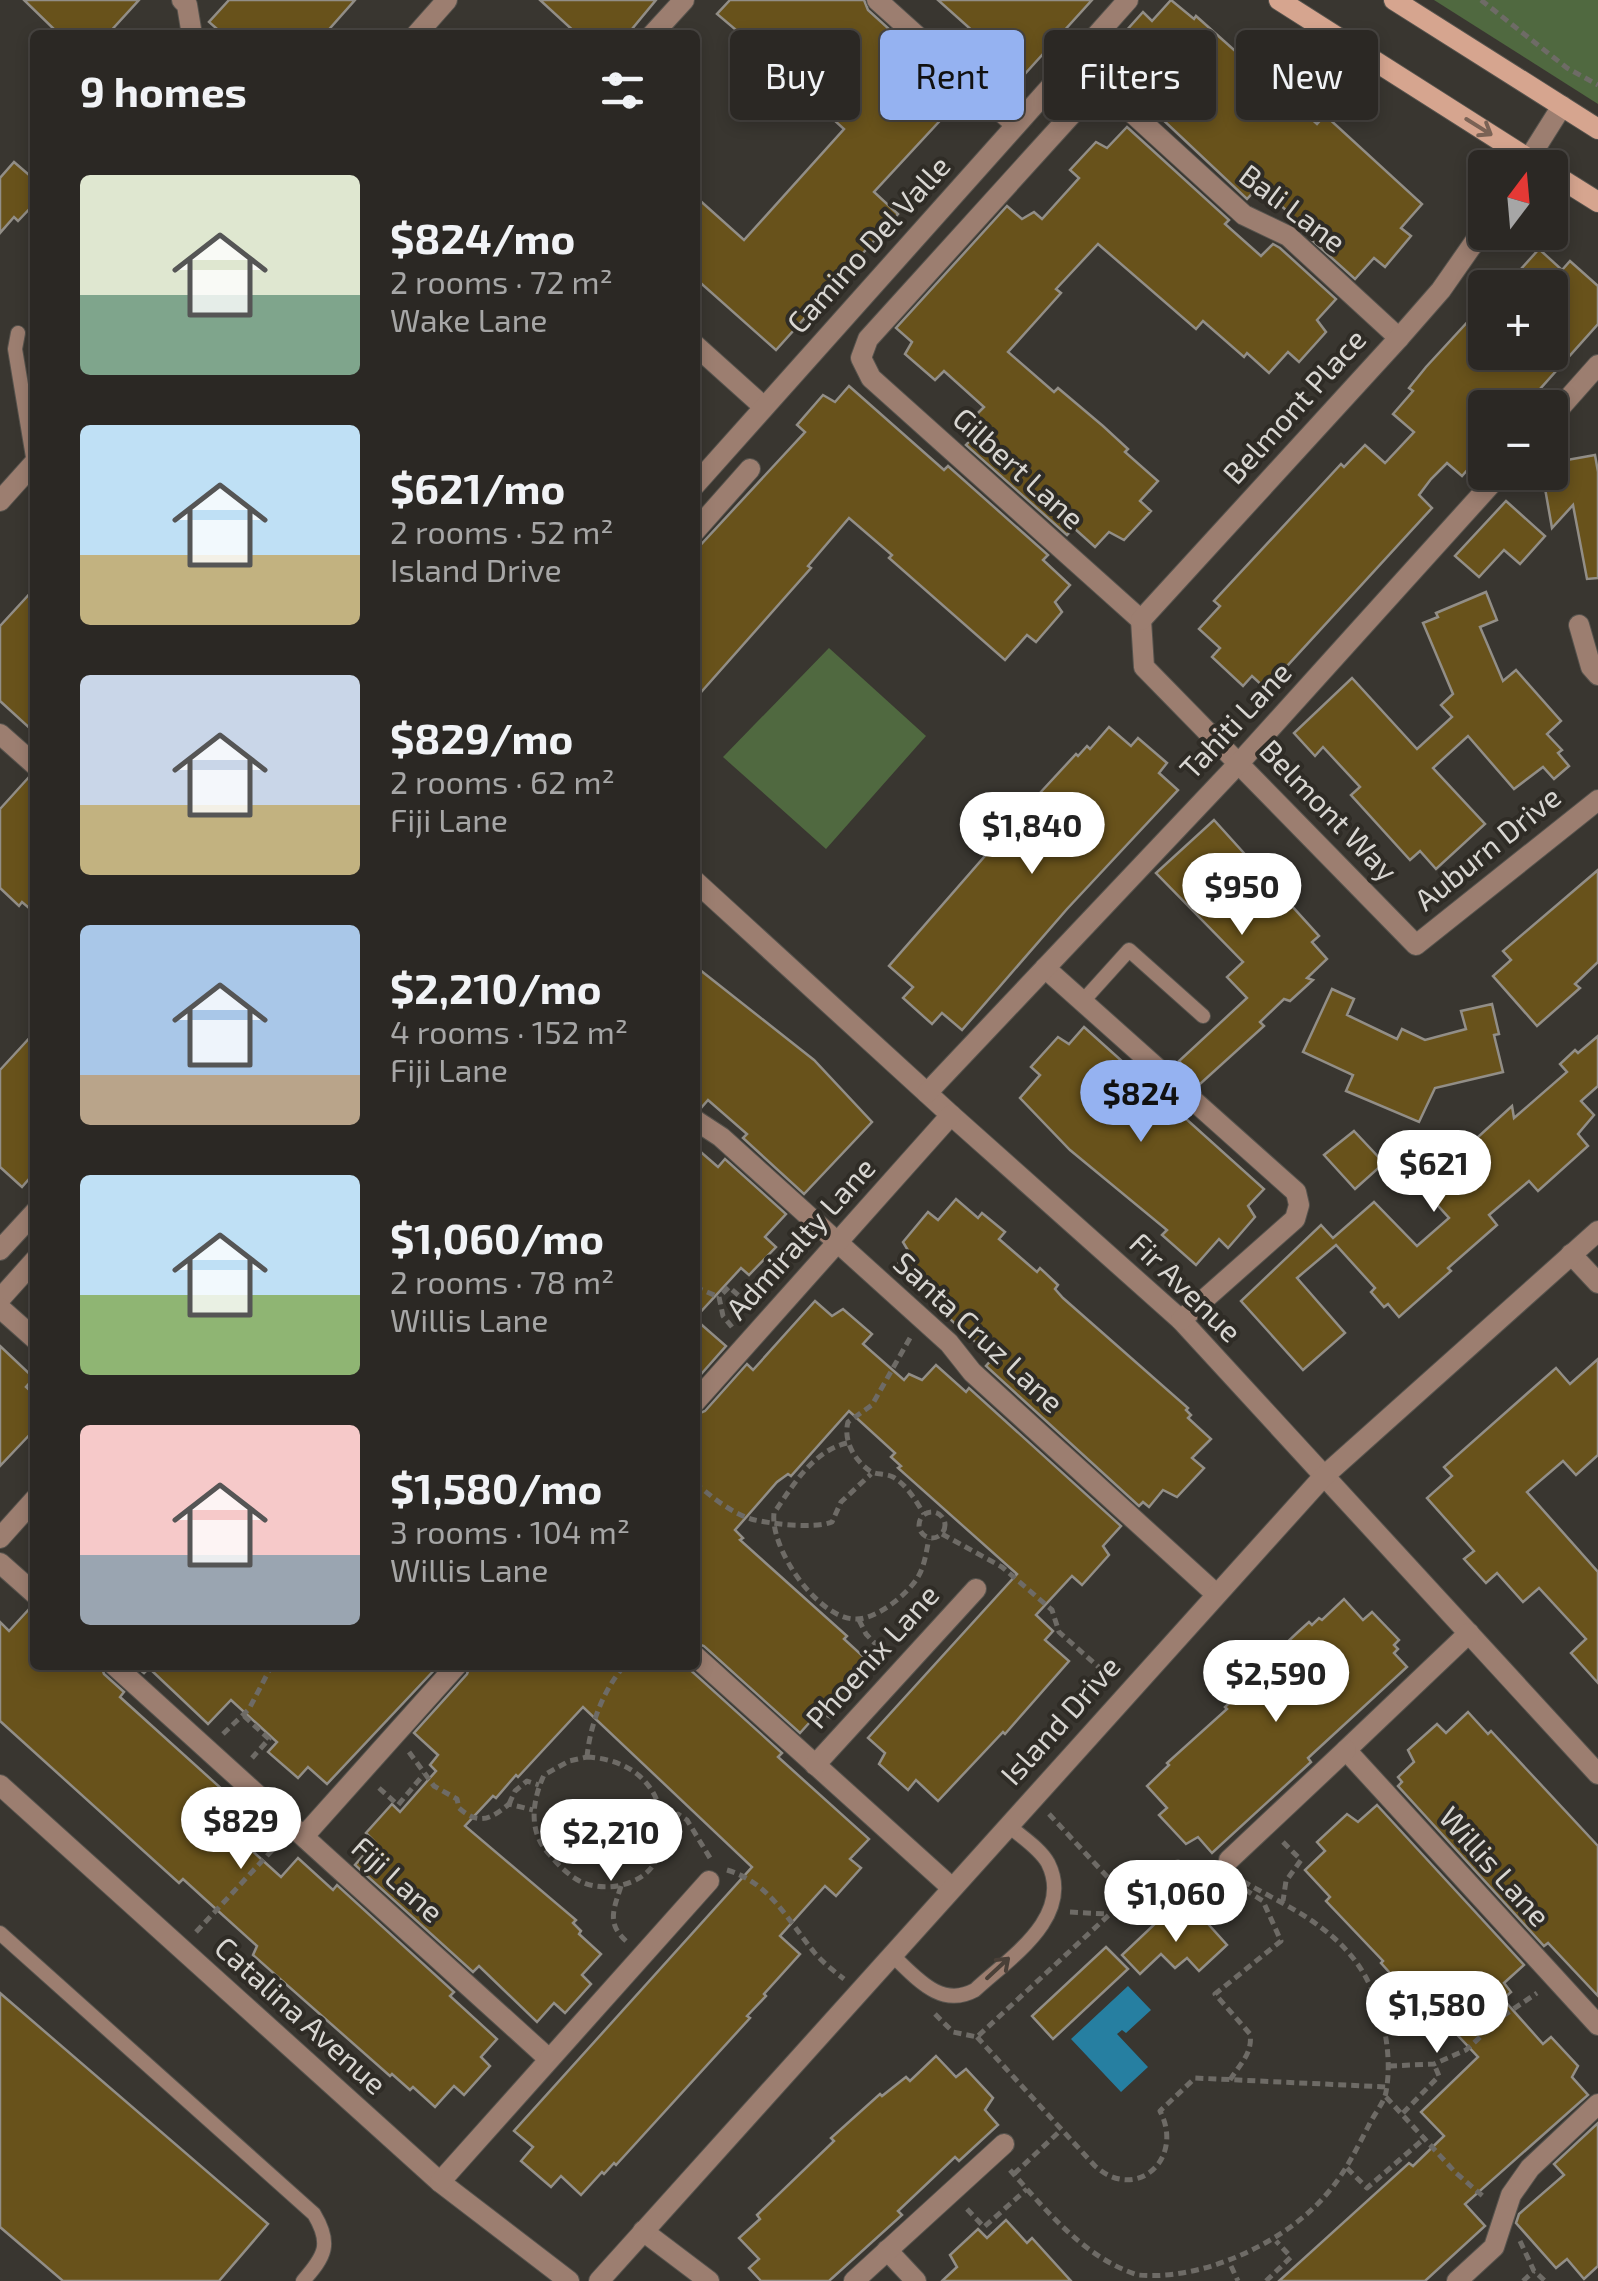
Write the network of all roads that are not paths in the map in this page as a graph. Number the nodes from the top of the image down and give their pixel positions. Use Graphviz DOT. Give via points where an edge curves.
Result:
graph roads {
  1 [pos="447,0"];
  2 [pos="684,0"];
  3 [pos="877,0"];
  4 [pos="1128,0"];
  5 [pos="1278,0"];
  6 [pos="1394,0"];
  7 [pos="187,2"];
  8 [pos="191,30"];
  9 [pos="420,30"];
  10 [pos="657,30"];
  11 [pos="1562,106"];
  12 [pos="1016,125"];
  13 [pos="1598,130"];
  14 [pos="1510,150"];
  15 [pos="1539,150"];
  16 [pos="1568,183"];
  17 [pos="1598,202"];
  18 [pos="1469,250"];
  19 [pos="18,333"];
  20 [pos="1399,338"];
  21 [pos="700,349"];
  22 [pos="861,358"];
  23 [pos="1598,365"];
  24 [pos="1568,399"];
  25 [pos="764,407"];
  26 [pos="30,434"];
  27 [pos="30,468"];
  28 [pos="750,469"];
  29 [pos="700,478"];
  30 [pos="1486,490"];
  31 [pos="0,501"];
  32 [pos="700,525"];
  33 [pos="1141,620"];
  34 [pos="1579,625"];
  35 [pos="1598,675"];
  36 [pos="0,734"];
  37 [pos="16,748"];
  38 [pos="30,761"];
  39 [pos="1240,762"];
  40 [pos="0,765"];
  41 [pos="1598,800"];
  42 [pos="700,885"];
  43 [pos="1416,946"];
  44 [pos="1045,968"];
  45 [pos="1082,1000"];
  46 [pos="1202,1016"];
  47 [pos="927,1093"];
  48 [pos="951,1115"];
  49 [pos="700,1123"];
  50 [pos="30,1216"];
  51 [pos="1598,1231"];
  52 [pos="3,1240"];
  53 [pos="839,1244"];
  54 [pos="1571,1254"];
  55 [pos="30,1266"];
  56 [pos="1598,1282"];
  57 [pos="0,1299"];
  58 [pos="0,1308"];
  59 [pos="1182,1320"];
  60 [pos="30,1335"];
  61 [pos="700,1397"];
  62 [pos="1323,1477"];
  63 [pos="30,1505"];
  64 [pos="0,1538"];
  65 [pos="0,1563"];
  66 [pos="976,1589"];
  67 [pos="30,1590"];
  68 [pos="1216,1594"];
  69 [pos="1470,1633"];
  70 [pos="700,1661"];
  71 [pos="120,1670"];
  72 [pos="453,1670"];
  73 [pos="1346,1750"];
  74 [pos="815,1765"];
  75 [pos="1598,1774"];
  76 [pos="0,1786"];
  77 [pos="1008,1825"];
  78 [pos="299,1831"];
  79 [pos="1229,1860"];
  80 [pos="709,1882"];
  81 [pos="952,1888"];
  82 [pos="0,1933"];
  83 [pos="891,1954"];
  84 [pos="1598,2025"];
  85 [pos="550,2059"];
  86 [pos="1598,2104"];
  87 [pos="999,2148"];
  88 [pos="440,2182"];
  89 [pos="643,2230"];
  90 [pos="887,2250"];
  91 [pos="303,2281"];
  92 [pos="570,2281"];
  93 [pos="599,2281"];
  94 [pos="708,2281"];
  95 [pos="854,2281"];
  96 [pos="916,2281"];
  97 [pos="1456,2281"];
  1 -- 9 [label="street"];
  2 -- 10 [label="street"];
  3 -- 12 [label="street"];
  4 -- 12 [label="street, Camino Del Valle"];
  5 -- 14 [label="main road, one-way"];
  6 -- 11 [label="main road"];
  7 -- 8 [label="street"];
  11 -- 13 [label="main road"];
  11 -- 15 [label="street"];
  12 -- 25 [label="street, Camino Del Valle"];
  16 -- 17 [label="main road"];
  18 -- 20 [label="street, Belmont Place"];
  19 -- 26 [label="lane"];
  20 -- 22 [label="street, Bali Lane" via="1288,236 1244,215 1118,100 1101,94 1081,104 868,339"];
  20 -- 33 [label="street, Belmont Place"];
  21 -- 25 [label="street"];
  22 -- 33 [label="street, Gilbert Lane" via="871,378"];
  23 -- 24 [label="street"];
  25 -- 29 [label="street, Camino Del Valle"];
  27 -- 31 [label="street"];
  28 -- 32 [label="street"];
  30 -- 39 [label="street, Tahiti Lane"];
  33 -- 39 [label="street, Belmont Way" via="1144,666"];
  34 -- 35 [label="street"];
  36 -- 37 [label="street"];
  37 -- 38 [label="street"];
  37 -- 40 [label="street"];
  39 -- 43 [label="street, Belmont Way"];
  39 -- 44 [label="street, Tahiti Lane"];
  41 -- 43 [label="street, Auburn Drive"];
  42 -- 47 [label="street, Fir Avenue"];
  44 -- 45 [label="street"];
  44 -- 47 [label="street, Tahiti Lane"];
  45 -- 46 [label="lane" via="1128,950"];
  45 -- 59 [label="street" via="1296,1192 1294,1218"];
  47 -- 48 [label="street, Fir Avenue"];
  48 -- 53 [label="street, Admiralty Lane"];
  48 -- 59 [label="street, Fir Avenue"];
  49 -- 53 [label="street, Santa Cruz Lane"];
  50 -- 52 [label="street"];
  51 -- 54 [label="street, Island Drive"];
  53 -- 61 [label="street, Admiralty Lane"];
  53 -- 68 [label="street, Santa Cruz Lane"];
  54 -- 56 [label="street"];
  54 -- 62 [label="street, Island Drive"];
  55 -- 57 [label="street"];
  58 -- 60 [label="street"];
  59 -- 62 [label="street, Fir Avenue"];
  62 -- 68 [label="street, Island Drive"];
  62 -- 69 [label="street, Fir Avenue"];
  63 -- 64 [label="street"];
  65 -- 67 [label="street"];
  66 -- 74 [label="street, Phoenix Lane"];
  68 -- 77 [label="street, Island Drive"];
  69 -- 73 [label="street"];
  69 -- 75 [label="street, Fir Avenue"];
  70 -- 74 [label="street, Phoenix Lane"];
  71 -- 78 [label="street, Fiji Lane"];
  72 -- 78 [label="street"];
  73 -- 79 [label="street"];
  73 -- 84 [label="street, Willis Lane"];
  74 -- 81 [label="street, Phoenix Lane"];
  76 -- 88 [label="street, Catalina Avenue"];
  77 -- 81 [label="street, Island Drive"];
  83 -- 77 [label="lane, one-way" via="935,1992 962,1996 1042,1926 1050,1910 1049,1866"];
  78 -- 85 [label="street, Fiji Lane"];
  80 -- 85 [label="street"];
  81 -- 83 [label="street, Island Drive"];
  82 -- 91 [label="lane" via="314,2214 325,2246"];
  83 -- 89 [label="street, Island Drive"];
  85 -- 88 [label="street"];
  86 -- 97 [label="street" via="1530,2168 1511,2195 1494,2246"];
  87 -- 90 [label="street"];
  88 -- 92 [label="street, Catalina Avenue"];
  89 -- 93 [label="street, Island Drive"];
  89 -- 94 [label="street"];
  90 -- 95 [label="street"];
  90 -- 96 [label="street"];
}
